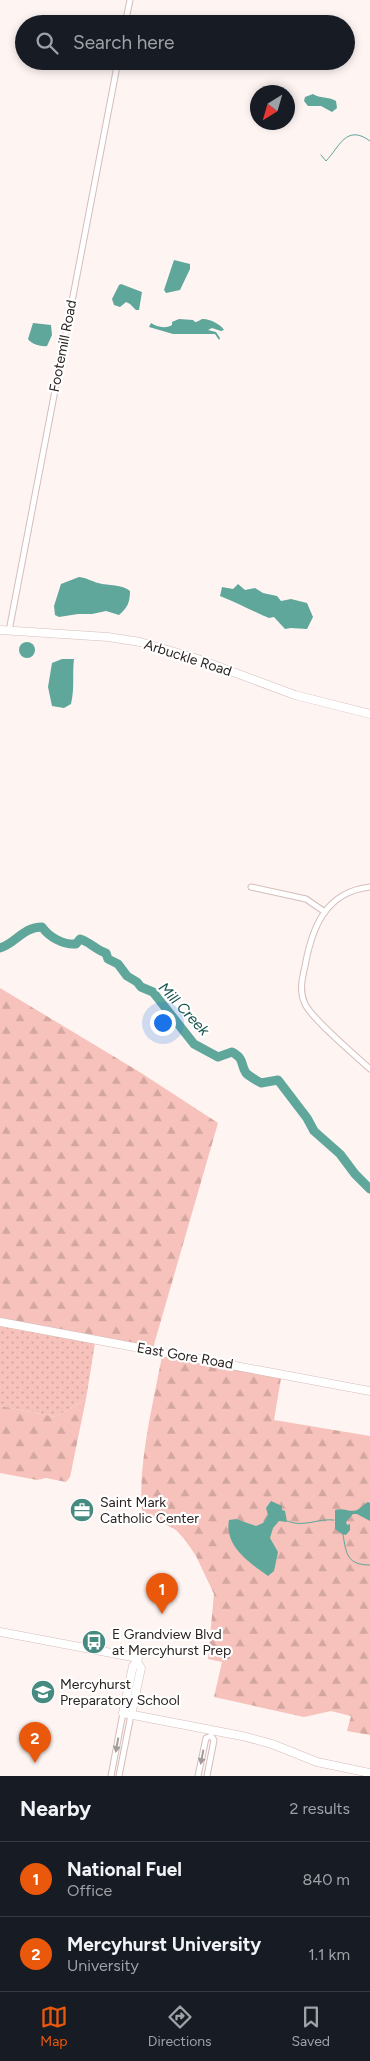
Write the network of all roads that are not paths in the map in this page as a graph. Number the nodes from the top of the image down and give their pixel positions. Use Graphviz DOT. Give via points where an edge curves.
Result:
graph roads {
  1 [pos="130,0"];
  2 [pos="127,15"];
  3 [pos="116,70"];
  4 [pos="0,630"];
  5 [pos="9,630"];
  6 [pos="370,714"];
  7 [pos="252,887"];
  8 [pos="370,887"];
  9 [pos="325,912"];
  10 [pos="370,1069"];
  11 [pos="0,1322"];
  12 [pos="370,1391"];
  13 [pos="0,1632"];
  14 [pos="127,1714"];
  15 [pos="212,1733"];
  16 [pos="370,1773"];
  17 [pos="112,1776"];
  18 [pos="119,1776"];
  19 [pos="198,1776"];
  20 [pos="207,1776"];
  1 -- 2 [label="street"];
  3 -- 5 [label="street, Footemill Road"];
  4 -- 5 [label="street, Arbuckle Road"];
  5 -- 6 [label="street, Arbuckle Road" via="140,642 195,658 295,695"];
  7 -- 9 [label="street" via="306,899"];
  8 -- 9 [label="street" via="347,894"];
  9 -- 10 [label="street" via="310,939 302,979 303,997 309,1010"];
  11 -- 12 [label="street, East Gore Road"];
  13 -- 14 [label="street" via="138,1660 141,1668"];
  14 -- 15 [label="street"];
  14 -- 17 [label="street, one-way"];
  14 -- 18 [label="street"];
  15 -- 16 [label="street" via="272,1744 316,1762"];
  15 -- 19 [label="street, one-way" via="206,1738"];
  15 -- 20 [label="street" via="214,1740"];
}
